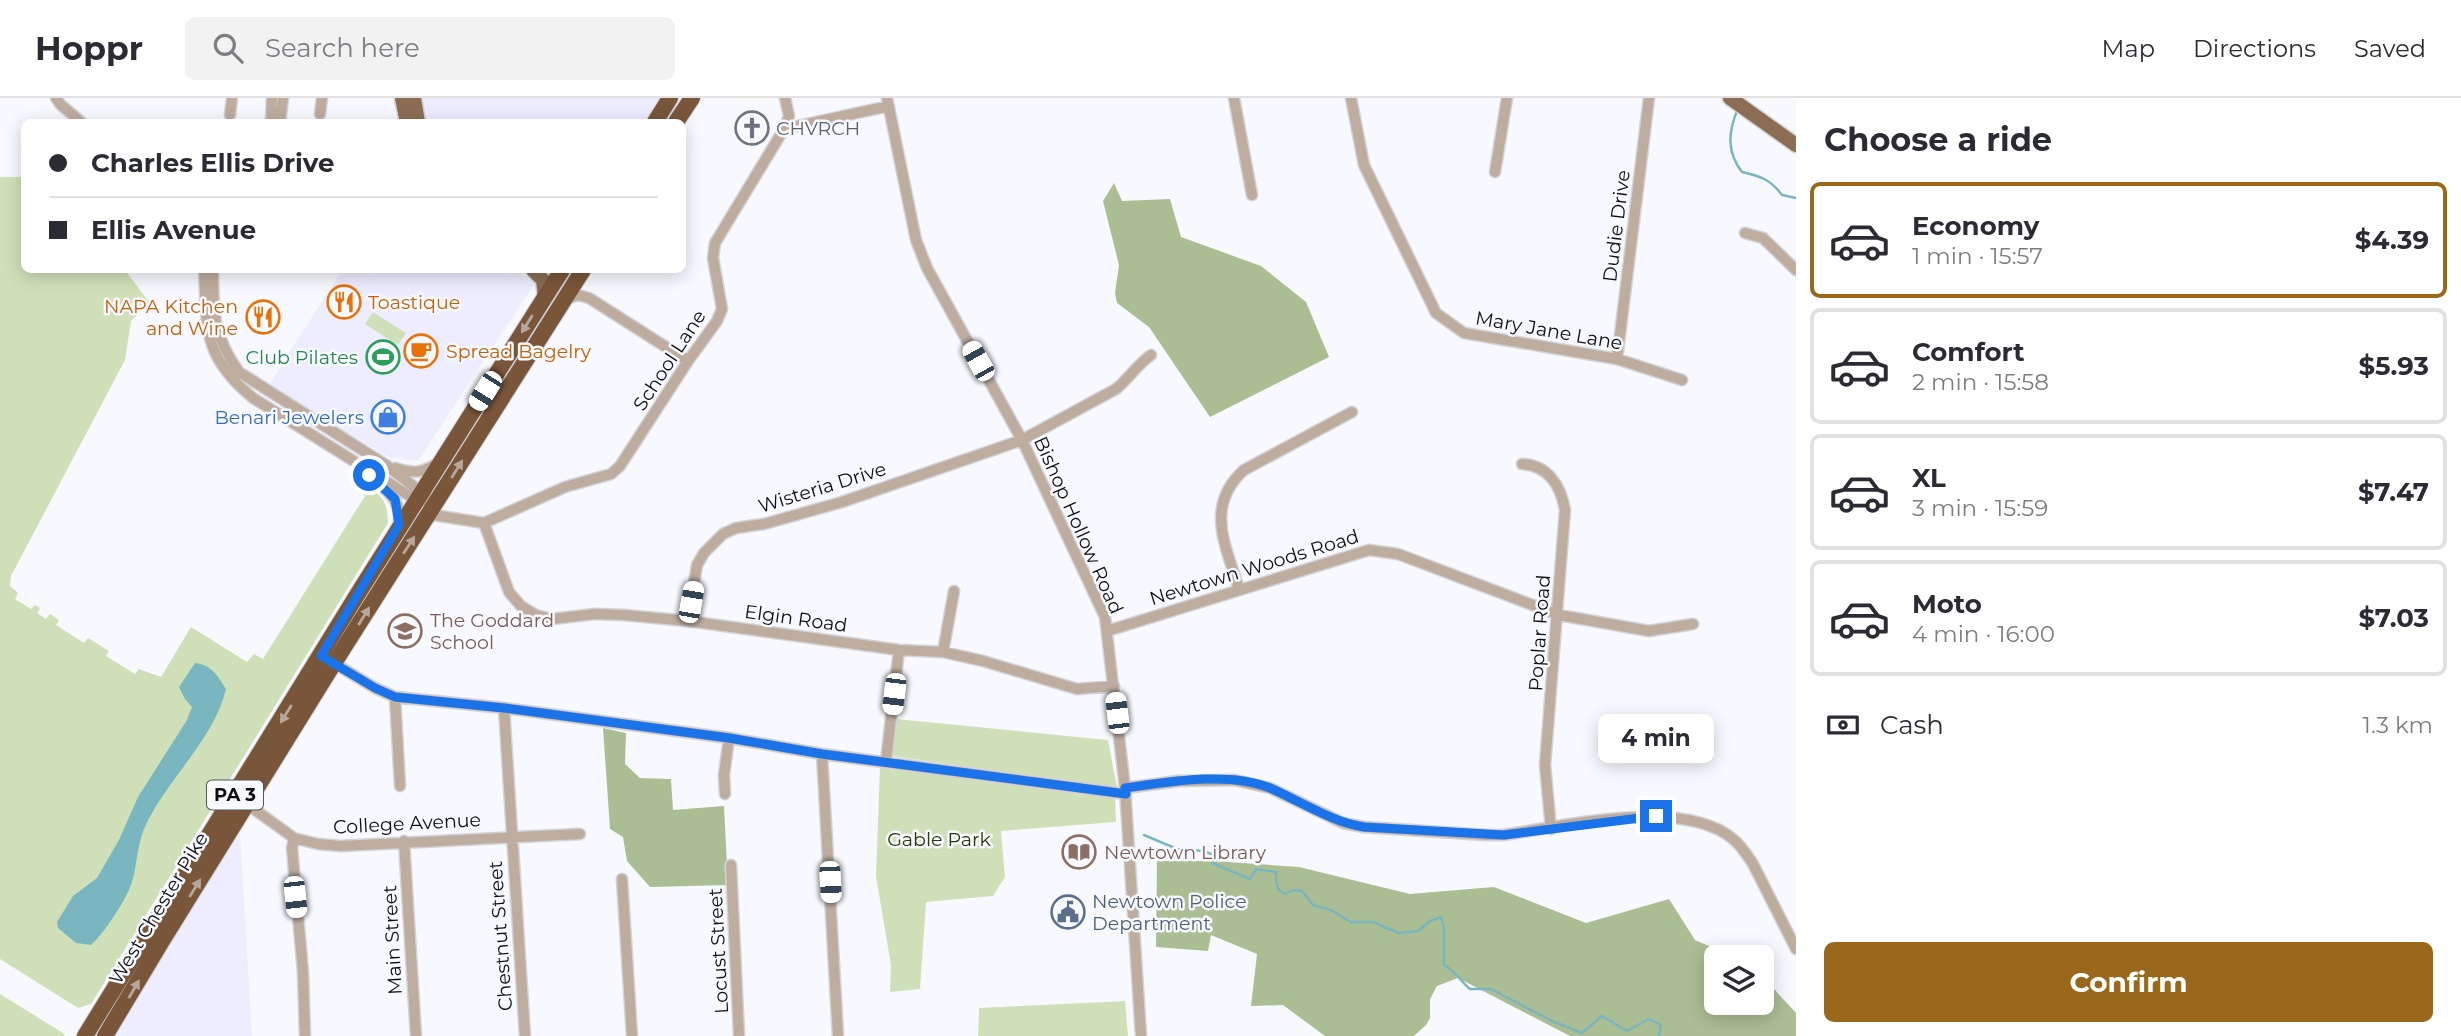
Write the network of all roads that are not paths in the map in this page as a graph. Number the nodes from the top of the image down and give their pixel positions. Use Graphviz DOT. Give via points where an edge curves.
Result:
graph roads {
  1 [pos="56,98"];
  2 [pos="232,98"];
  3 [pos="272,98"];
  4 [pos="283,98"];
  5 [pos="322,98"];
  6 [pos="402,98"];
  7 [pos="414,98"];
  8 [pos="670,98"];
  9 [pos="692,98"];
  10 [pos="785,98"];
  11 [pos="1234,98"];
  12 [pos="1351,98"];
  13 [pos="1507,98"];
  14 [pos="1649,98"];
  15 [pos="1730,98"];
  16 [pos="888,102"];
  17 [pos="320,114"];
  18 [pos="230,115"];
  19 [pos="78,119"];
  20 [pos="271,119"];
  21 [pos="280,119"];
  22 [pos="406,119"];
  23 [pos="418,119"];
  24 [pos="657,119"];
  25 [pos="678,119"];
  26 [pos="784,129"];
  27 [pos="1796,145"];
  28 [pos="1495,172"];
  29 [pos="1252,195"];
  30 [pos="1745,233"];
  31 [pos="1796,270"];
  32 [pos="204,273"];
  33 [pos="213,273"];
  34 [pos="536,273"];
  35 [pos="556,273"];
  36 [pos="557,273"];
  37 [pos="580,273"];
  38 [pos="581,273"];
  39 [pos="567,294"];
  40 [pos="545,296"];
  41 [pos="589,298"];
  42 [pos="1151,355"];
  43 [pos="1617,359"];
  44 [pos="688,361"];
  45 [pos="1682,380"];
  46 [pos="1352,412"];
  47 [pos="1022,440"];
  48 [pos="448,450"];
  49 [pos="349,458"];
  50 [pos="1522,464"];
  51 [pos="386,466"];
  52 [pos="419,496"];
  53 [pos="438,498"];
  54 [pos="453,517"];
  55 [pos="425,520"];
  56 [pos="484,523"];
  57 [pos="395,534"];
  58 [pos="1239,589"];
  59 [pos="954,591"];
  60 [pos="1559,615"];
  61 [pos="688,621"];
  62 [pos="1693,624"];
  63 [pos="1107,631"];
  64 [pos="899,650"];
  65 [pos="943,652"];
  66 [pos="328,659"];
  67 [pos="1114,687"];
  68 [pos="395,697"];
  69 [pos="504,708"];
  70 [pos="729,738"];
  71 [pos="822,754"];
  72 [pos="887,761"];
  73 [pos="400,786"];
  74 [pos="1126,791"];
  75 [pos="725,794"];
  76 [pos="247,804"];
  77 [pos="1551,828"];
  78 [pos="580,834"];
  79 [pos="511,836"];
  80 [pos="294,838"];
  81 [pos="404,841"];
  82 [pos="731,865"];
  83 [pos="622,878"];
  84 [pos="1796,949"];
  85 [pos="85,1036"];
  86 [pos="106,1036"];
  87 [pos="305,1036"];
  88 [pos="416,1036"];
  89 [pos="525,1036"];
  90 [pos="632,1036"];
  91 [pos="739,1036"];
  92 [pos="838,1036"];
  93 [pos="1141,1036"];
  1 -- 19 [label="street"];
  2 -- 18 [label="street"];
  3 -- 20 [label="street"];
  4 -- 21 [label="street"];
  5 -- 17 [label="street"];
  6 -- 22 [label="main road"];
  7 -- 23 [label="main road"];
  8 -- 24 [label="highway"];
  9 -- 25 [label="highway"];
  10 -- 26 [label="street" via="789,116"];
  11 -- 29 [label="street"];
  12 -- 43 [label="street, Mary Jane Lane" via="1364,165 1436,313 1464,333"];
  13 -- 28 [label="street"];
  14 -- 43 [label="street, Dudie Drive"];
  15 -- 27 [label="main road"];
  16 -- 26 [label="street"];
  16 -- 47 [label="street, Bishop Hollow Road" via="921,253"];
  26 -- 44 [label="street, School Lane" via="715,243 713,258 722,309"];
  30 -- 31 [label="street" via="1763,238"];
  32 -- 49 [label="street" via="207,328 216,358 231,380"];
  33 -- 51 [label="street" via="216,327 239,372"];
  34 -- 40 [label="main road" via="543,280"];
  35 -- 40 [label="highway, West Chester Pike / PA 3"];
  36 -- 39 [label="main road"];
  37 -- 39 [label="highway, West Chester Pike / PA 3"];
  38 -- 41 [label="street" via="582,288"];
  39 -- 41 [label="street"];
  53 -- 39 [label="highway, West Chester Pike / PA 3, one-way"];
  40 -- 48 [label="highway, West Chester Pike / PA 3, one-way"];
  41 -- 44 [label="street"];
  42 -- 47 [label="street, Wisteria Drive" via="1116,389"];
  43 -- 45 [label="street, Mary Jane Lane"];
  44 -- 56 [label="street, School Lane" via="611,474"];
  46 -- 58 [label="street" via="1233,480 1220,519"];
  47 -- 61 [label="street, Wisteria Drive" via="842,502 723,534 697,565"];
  47 -- 63 [label="street, Bishop Hollow Road" via="1105,617"];
  48 -- 51 [label="street" via="422,471"];
  48 -- 52 [label="highway, West Chester Pike / PA 3"];
  49 -- 52 [label="street"];
  49 -- 57 [label="street" via="395,499 399,519"];
  50 -- 60 [label="street, Poplar Road" via="1534,464 1554,479 1562,494"];
  51 -- 52 [label="street"];
  52 -- 53 [label="street"];
  52 -- 57 [label="highway, West Chester Pike / PA 3"];
  53 -- 54 [label="street"];
  53 -- 55 [label="highway, West Chester Pike / PA 3"];
  54 -- 55 [label="street" via="434,515"];
  54 -- 56 [label="street"];
  66 -- 55 [label="highway, West Chester Pike / PA 3, one-way"];
  56 -- 61 [label="street, Elgin Road" via="509,592 536,615 559,619 624,614"];
  57 -- 66 [label="highway, West Chester Pike / PA 3"];
  58 -- 60 [label="street, Newtown Woods Road" via="1353,554 1385,550"];
  58 -- 63 [label="street, Newtown Woods Road"];
  59 -- 65 [label="street"];
  60 -- 62 [label="street, Newtown Woods Road" via="1649,631"];
  60 -- 77 [label="street, Poplar Road" via="1545,765"];
  61 -- 64 [label="street, Elgin Road"];
  63 -- 67 [label="street, Bishop Hollow Road"];
  64 -- 65 [label="street, Elgin Road"];
  64 -- 72 [label="street"];
  65 -- 67 [label="street, Elgin Road" via="1076,689"];
  66 -- 68 [label="street"];
  66 -- 76 [label="highway, West Chester Pike / PA 3"];
  66 -- 85 [label="highway, West Chester Pike / PA 3, one-way"];
  67 -- 74 [label="street, Bishop Hollow Road"];
  68 -- 69 [label="street"];
  68 -- 73 [label="street"];
  69 -- 70 [label="street"];
  69 -- 79 [label="street, Chestnut Street"];
  70 -- 71 [label="street"];
  70 -- 75 [label="street"];
  71 -- 72 [label="street"];
  71 -- 92 [label="street"];
  72 -- 74 [label="street"];
  74 -- 77 [label="street" via="1179,781 1234,780 1269,788 1323,816 1364,827 1486,835"];
  74 -- 93 [label="street, Bishop Hollow Road"];
  76 -- 80 [label="street, College Avenue"];
  86 -- 76 [label="highway, West Chester Pike / PA 3, one-way"];
  77 -- 84 [label="street" via="1656,816 1718,829 1733,839 1753,864"];
  78 -- 79 [label="street, College Avenue"];
  79 -- 81 [label="street, College Avenue"];
  79 -- 89 [label="street, Chestnut Street"];
  80 -- 81 [label="street, College Avenue" via="341,846"];
  80 -- 87 [label="street"];
  81 -- 88 [label="street, Main Street"];
  82 -- 91 [label="street, Locust Street"];
  83 -- 90 [label="street"];
}
